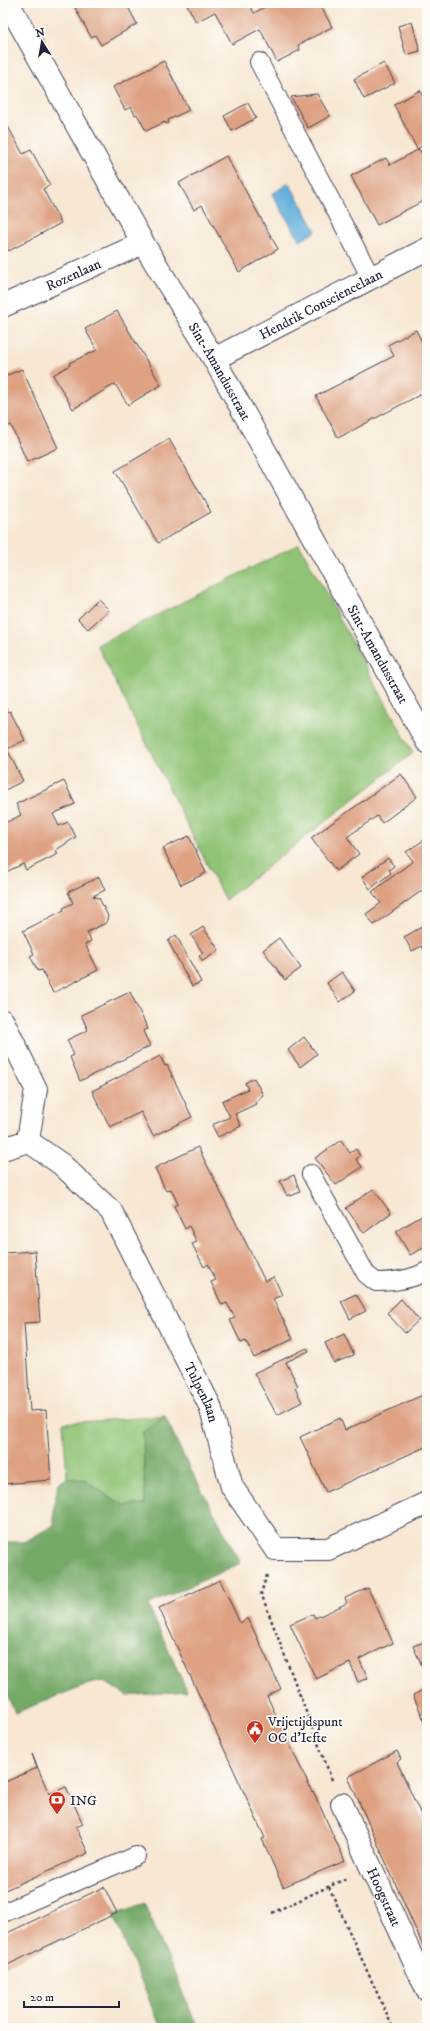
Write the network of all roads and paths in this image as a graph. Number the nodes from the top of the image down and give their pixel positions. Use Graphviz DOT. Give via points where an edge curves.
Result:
graph roads {
  1 [pos="8,3"];
  2 [pos="259,62"];
  3 [pos="143,243"];
  4 [pos="427,249"];
  5 [pos="371,278"];
  6 [pos="3,306"];
  7 [pos="214,359"];
  8 [pos="427,742"];
  9 [pos="3,1021"];
  10 [pos="28,1141"];
  11 [pos="3,1149"];
  12 [pos="311,1174"];
  13 [pos="427,1271"];
  14 [pos="427,1503"];
  15 [pos="275,1549"];
  16 [pos="342,1804"];
  17 [pos="136,1856"];
  18 [pos="371,1867"];
  19 [pos="329,1887"];
  20 [pos="3,1913"];
  21 [pos="272,1913"];
  22 [pos="427,1990"];
  23 [pos="393,2028"];
  1 -- 3 [label="street, Sint-Amandusstraat"];
  2 -- 5 [label="lane"];
  3 -- 6 [label="street, Rozenlaan"];
  3 -- 7 [label="street, Sint-Amandusstraat"];
  4 -- 5 [label="street, Hendrik Consciencelaan"];
  5 -- 7 [label="street, Hendrik Consciencelaan"];
  7 -- 8 [label="street, Sint-Amandusstraat"];
  9 -- 10 [label="street" via="36,1089"];
  10 -- 11 [label="street"];
  10 -- 15 [label="street, Tulpenlaan" via="61,1164 111,1211 210,1406 232,1487"];
  12 -- 13 [label="lane" via="366,1274 376,1282 393,1282 415,1277"];
  14 -- 15 [label="street" via="328,1549"];
  15 -- 16 [label="path" via="261,1593"];
  16 -- 18 [label="street, Hoogstraat"];
  17 -- 20 [label="lane"];
  18 -- 19 [label="path"];
  18 -- 22 [label="street, Hoogstraat"];
  19 -- 21 [label="path"];
  19 -- 23 [label="path"];
}
